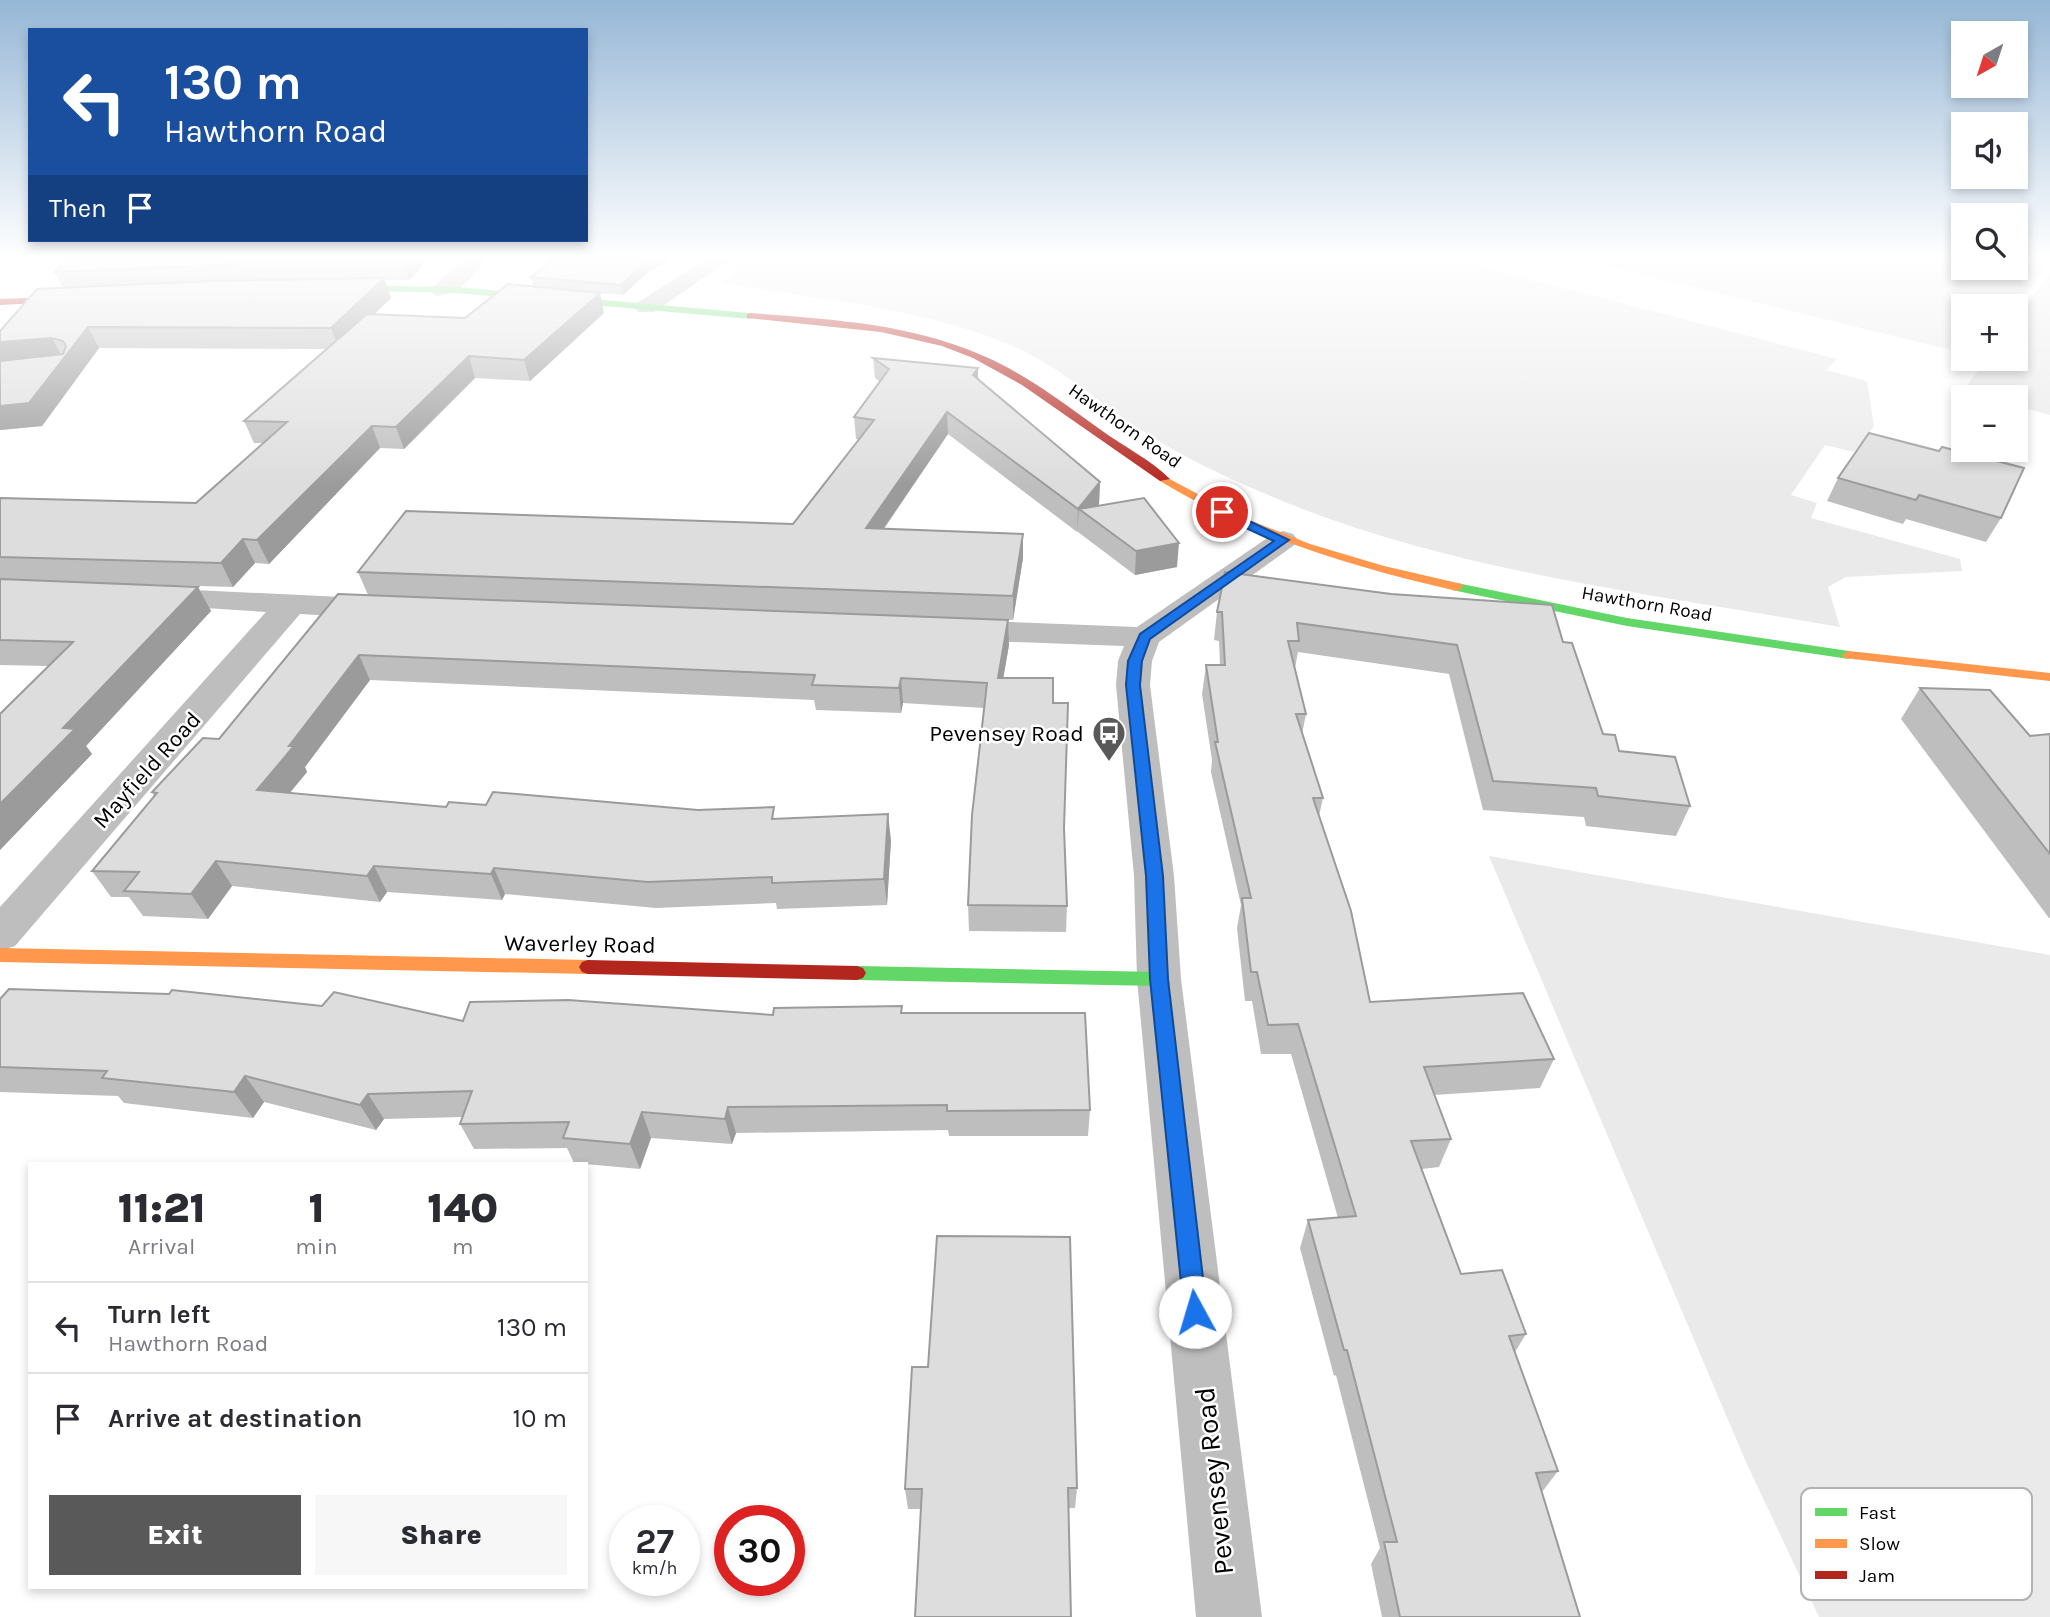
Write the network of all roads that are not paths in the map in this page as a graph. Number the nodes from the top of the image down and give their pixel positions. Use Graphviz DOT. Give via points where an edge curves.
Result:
graph roads {
  1 [pos="907,334"];
  2 [pos="1283,540"];
  3 [pos="126,596"];
  4 [pos="293,602"];
  5 [pos="411,610"];
  6 [pos="923,629"];
  7 [pos="1144,637"];
  8 [pos="2050,677"];
  9 [pos="0,935"];
  10 [pos="0,955"];
  11 [pos="1159,979"];
  12 [pos="1229,1617"];
  1 -- 2 [label="street, Hawthorn Road" via="979,357 1028,384 1158,477"];
  2 -- 7 [label="street"];
  2 -- 8 [label="street, Hawthorn Road" via="1387,570 1578,614 1830,654"];
  3 -- 4 [label="street"];
  4 -- 5 [label="street"];
  4 -- 9 [label="street, Mayfield Road"];
  6 -- 7 [label="street"];
  7 -- 11 [label="street, Pevensey Road" via="1133,685 1154,876"];
  10 -- 11 [label="street, Waverley Road"];
  11 -- 12 [label="street, Pevensey Road"];
}
